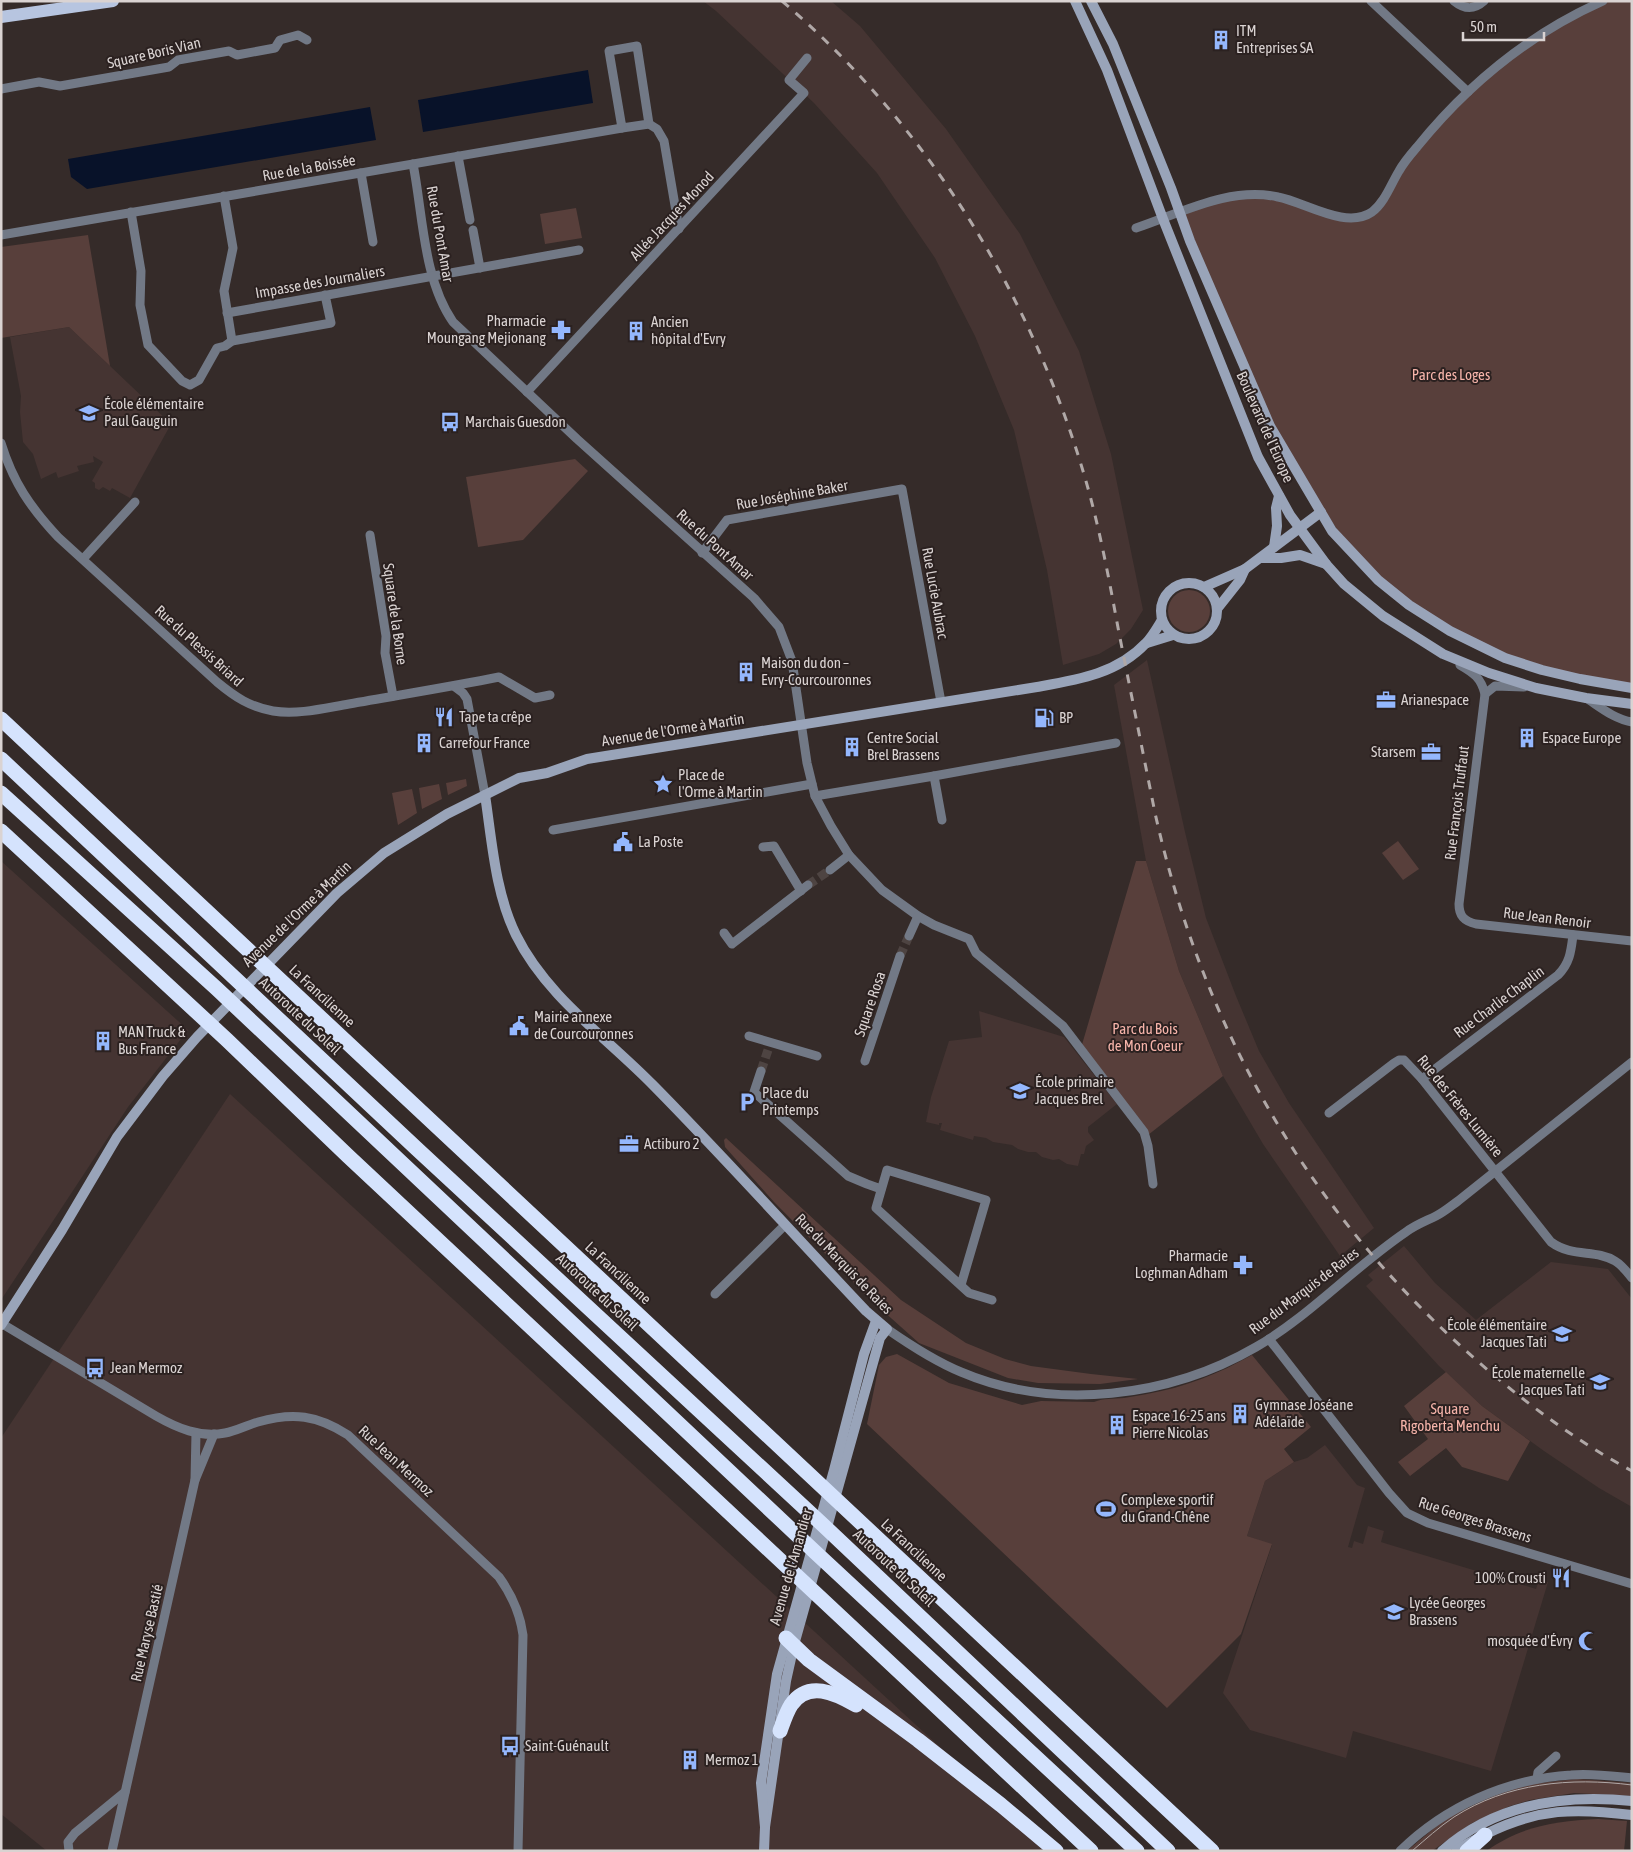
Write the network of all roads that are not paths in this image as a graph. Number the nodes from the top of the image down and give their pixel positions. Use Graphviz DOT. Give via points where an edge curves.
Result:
graph roads {
  1 [pos="113,1"];
  2 [pos="1075,1"];
  3 [pos="1091,1"];
  4 [pos="1370,1"];
  5 [pos="1454,1"];
  6 [pos="1484,1"];
  7 [pos="1603,1"];
  8 [pos="1,17"];
  9 [pos="307,40"];
  10 [pos="807,58"];
  11 [pos="1,89"];
  12 [pos="1468,92"];
  13 [pos="649,124"];
  14 [pos="622,128"];
  15 [pos="458,156"];
  16 [pos="414,164"];
  17 [pos="361,173"];
  18 [pos="224,196"];
  19 [pos="131,212"];
  20 [pos="1180,212"];
  21 [pos="1163,219"];
  22 [pos="470,220"];
  23 [pos="1136,228"];
  24 [pos="679,229"];
  25 [pos="473,230"];
  26 [pos="1,235"];
  27 [pos="373,242"];
  28 [pos="579,250"];
  29 [pos="480,268"];
  30 [pos="432,277"];
  31 [pos="325,296"];
  32 [pos="227,312"];
  33 [pos="232,341"];
  34 [pos="527,392"];
  35 [pos="1,443"];
  36 [pos="902,489"];
  37 [pos="1279,496"];
  38 [pos="135,502"];
  39 [pos="1321,512"];
  40 [pos="1300,529"];
  41 [pos="370,535"];
  42 [pos="1274,547"];
  43 [pos="702,553"];
  44 [pos="1261,558"];
  45 [pos="83,559"];
  46 [pos="1326,564"];
  47 [pos="1245,570"];
  48 [pos="1204,587"];
  49 [pos="1217,609"];
  50 [pos="1162,620"];
  51 [pos="1174,635"];
  52 [pos="1147,643"];
  53 [pos="1443,654"];
  54 [pos="455,687"];
  55 [pos="1536,688"];
  56 [pos="1632,688"];
  57 [pos="1485,694"];
  58 [pos="550,695"];
  59 [pos="393,696"];
  60 [pos="1586,698"];
  61 [pos="941,702"];
  62 [pos="1632,704"];
  63 [pos="1,719"];
  64 [pos="1632,722"];
  65 [pos="801,724"];
  66 [pos="1116,744"];
  67 [pos="1,759"];
  68 [pos="934,776"];
  69 [pos="812,784"];
  70 [pos="485,795"];
  71 [pos="4,796"];
  72 [pos="815,796"];
  73 [pos="942,820"];
  74 [pos="552,830"];
  75 [pos="1,832"];
  76 [pos="762,848"];
  77 [pos="849,854"];
  78 [pos="830,870"];
  79 [pos="918,916"];
  80 [pos="1461,916"];
  81 [pos="724,933"];
  82 [pos="1573,935"];
  83 [pos="909,936"];
  84 [pos="1632,941"];
  85 [pos="900,956"];
  86 [pos="749,1036"];
  87 [pos="817,1056"];
  88 [pos="865,1061"];
  89 [pos="1632,1062"];
  90 [pos="761,1071"];
  91 [pos="1422,1079"];
  92 [pos="1329,1113"];
  93 [pos="1496,1172"];
  94 [pos="1153,1184"];
  95 [pos="881,1189"];
  96 [pos="785,1225"];
  97 [pos="1632,1278"];
  98 [pos="961,1285"];
  99 [pos="714,1294"];
  100 [pos="992,1300"];
  101 [pos="876,1321"];
  102 [pos="2,1324"];
  103 [pos="886,1328"];
  104 [pos="1269,1339"];
  105 [pos="196,1433"];
  106 [pos="214,1434"];
  107 [pos="838,1473"];
  108 [pos="195,1480"];
  109 [pos="1632,1584"];
  110 [pos="790,1641"];
  111 [pos="780,1731"];
  112 [pos="918,1740"];
  113 [pos="1556,1756"];
  114 [pos="1632,1778"];
  115 [pos="1537,1780"];
  116 [pos="125,1792"];
  117 [pos="1632,1801"];
  118 [pos="1632,1815"];
  119 [pos="765,1827"];
  120 [pos="1485,1835"];
  121 [pos="69,1851"];
  122 [pos="112,1851"];
  123 [pos="518,1851"];
  124 [pos="764,1851"];
  125 [pos="1056,1851"];
  126 [pos="1091,1851"];
  127 [pos="1137,1851"];
  128 [pos="1168,1851"];
  129 [pos="1212,1851"];
  130 [pos="1400,1851"];
  131 [pos="1442,1851"];
  132 [pos="1456,1851"];
  133 [pos="1467,1851"];
  1 -- 8 [label="main road"];
  2 -- 21 [label="main road, Boulevard de l'Europe" via="1102,56"];
  3 -- 20 [label="main road, Boulevard de l'Europe" via="1113,44"];
  4 -- 12 [label="street"];
  5 -- 6 [label="street" via="1468,8 1477,7"];
  7 -- 12 [label="street" via="1528,43 1493,68"];
  9 -- 11 [label="street, Square Boris Vian" via="298,35 280,40 275,48 237,55 229,51 178,60 169,67 60,86 38,82"];
  10 -- 24 [label="street, Allée Jacques Monod" via="789,80 804,94"];
  12 -- 20 [label="street" via="1436,123 1400,170 1383,200 1367,214 1349,218 1336,216 1279,197 1247,194 1229,196"];
  13 -- 14 [label="street, Rue de la Boissée"];
  13 -- 14 [label="street" via="637,46 609,51"];
  13 -- 24 [label="street" via="657,128 664,141"];
  14 -- 15 [label="street, Rue de la Boissée"];
  15 -- 16 [label="street, Rue de la Boissée"];
  15 -- 22 [label="street"];
  16 -- 17 [label="street, Rue de la Boissée"];
  16 -- 30 [label="street, Rue du Pont Amar"];
  17 -- 18 [label="street, Rue de la Boissée"];
  17 -- 27 [label="street"];
  18 -- 19 [label="street, Rue de la Boissée"];
  18 -- 32 [label="street" via="233,248 224,291"];
  19 -- 26 [label="street, Rue de la Boissée"];
  19 -- 33 [label="street" via="141,271 140,305 146,339 152,351 182,381 190,384 199,380 217,348"];
  20 -- 21 [label="street"];
  20 -- 39 [label="main road, Boulevard de l'Europe" via="1206,281 1270,426"];
  21 -- 23 [label="street"];
  21 -- 37 [label="main road, Boulevard de l'Europe" via="1258,457"];
  24 -- 34 [label="street, Allée Jacques Monod"];
  25 -- 29 [label="street"];
  28 -- 29 [label="street, Impasse des Journaliers"];
  29 -- 30 [label="street, Impasse des Journaliers"];
  30 -- 31 [label="street, Impasse des Journaliers"];
  30 -- 34 [label="street, Rue du Pont Amar" via="438,298 453,322"];
  31 -- 32 [label="street, Impasse des Journaliers"];
  31 -- 33 [label="street" via="331,323"];
  32 -- 33 [label="street"];
  34 -- 43 [label="street, Rue du Pont Amar"];
  35 -- 45 [label="street, Rue du Plessis Briard" via="26,500 58,537"];
  36 -- 43 [label="street, Rue Joséphine Baker" via="727,520"];
  36 -- 61 [label="street, Rue Lucie Aubrac"];
  37 -- 40 [label="main road, Boulevard de l'Europe"];
  37 -- 42 [label="main road"];
  38 -- 45 [label="street"];
  39 -- 40 [label="main road"];
  39 -- 56 [label="main road, Boulevard de l'Europe" via="1332,531 1378,580 1450,631 1505,658 1542,670"];
  40 -- 42 [label="main road"];
  40 -- 46 [label="main road, Boulevard de l'Europe"];
  41 -- 59 [label="street, Square de la Borne"];
  42 -- 44 [label="main road"];
  43 -- 65 [label="street, Rue du Pont Amar" via="754,598 779,627 792,661"];
  44 -- 46 [label="main road" via="1300,555"];
  44 -- 47 [label="main road"];
  45 -- 59 [label="street, Rue du Plessis Briard" via="217,682 249,705 275,712 301,711"];
  46 -- 53 [label="main road, Boulevard de l'Europe" via="1344,584 1383,616"];
  47 -- 48 [label="main road"];
  47 -- 49 [label="main road"];
  48 -- 49 [label="main road" via="1211,593"];
  48 -- 50 [label="main road" via="1187,583 1171,588 1161,603"];
  49 -- 51 [label="main road" via="1212,628 1199,637 1182,639"];
  50 -- 51 [label="main road"];
  50 -- 52 [label="main road"];
  51 -- 52 [label="main road"];
  52 -- 61 [label="main road, Avenue de l'Orme à Martin" via="1114,667 1093,676"];
  53 -- 55 [label="main road, Boulevard de l'Europe"];
  53 -- 57 [label="street" via="1477,676"];
  54 -- 58 [label="street, Rue du Plessis Briard" via="500,677 535,698"];
  54 -- 59 [label="street, Rue du Plessis Briard"];
  54 -- 70 [label="street" via="467,699"];
  55 -- 57 [label="street" via="1495,686"];
  55 -- 60 [label="main road, Boulevard de l'Europe"];
  57 -- 80 [label="street, Rue François Truffaut" via="1459,904"];
  60 -- 62 [label="main road, Boulevard de l'Europe"];
  60 -- 64 [label="street" via="1611,715"];
  61 -- 65 [label="main road, Avenue de l'Orme à Martin"];
  63 -- 129 [label="highway, La Francilienne"];
  65 -- 69 [label="street, Rue du Pont Amar"];
  65 -- 70 [label="main road, Avenue de l'Orme à Martin" via="587,759 547,773 519,778"];
  66 -- 68 [label="street"];
  67 -- 128 [label="highway, Autoroute du Soleil"];
  68 -- 72 [label="street"];
  68 -- 73 [label="street"];
  69 -- 72 [label="street, Rue du Pont Amar"];
  69 -- 74 [label="street"];
  70 -- 96 [label="main road, Rue du Marquis de Raies" via="499,885 506,910 529,958 581,1017 652,1084"];
  70 -- 102 [label="main road, Avenue de l'Orme à Martin" via="426,825 384,853 337,893 197,1037 117,1137"];
  71 -- 127 [label="highway" via="224,995"];
  72 -- 77 [label="street, Rue du Pont Amar"];
  75 -- 126 [label="highway"];
  76 -- 81 [label="street" via="774,846 804,888 732,944"];
  77 -- 78 [label="street"];
  77 -- 79 [label="street, Rue du Pont Amar" via="882,890"];
  79 -- 83 [label="street"];
  79 -- 94 [label="street, Rue du Pont Amar" via="969,939 976,953 1063,1026 1144,1132"];
  80 -- 82 [label="street, Rue Jean Renoir" via="1476,924"];
  82 -- 84 [label="street, Rue Jean Renoir"];
  82 -- 91 [label="street, Rue Charlie Chaplin" via="1569,959 1558,975"];
  85 -- 88 [label="street, Square Rosa"];
  86 -- 87 [label="street"];
  89 -- 93 [label="street, Rue du Marquis de Raies"];
  90 -- 95 [label="street" via="754,1092 848,1176"];
  91 -- 92 [label="street, Rue des Frères Lumière" via="1404,1060 1399,1060"];
  91 -- 93 [label="street, Rue des Frères Lumière"];
  93 -- 97 [label="street, Rue des Frères Lumière" via="1551,1242 1560,1249 1617,1261"];
  93 -- 104 [label="street, Rue du Marquis de Raies" via="1437,1215 1407,1231"];
  95 -- 98 [label="street" via="876,1208"];
  95 -- 98 [label="street" via="886,1170 986,1200"];
  96 -- 99 [label="street"];
  96 -- 101 [label="main road, Rue du Marquis de Raies"];
  98 -- 100 [label="street" via="969,1293"];
  101 -- 103 [label="main road, Rue du Marquis de Raies"];
  101 -- 107 [label="main road, Avenue de l'Amandier" via="864,1354"];
  102 -- 105 [label="street, Rue Jean Mermoz" via="156,1416"];
  103 -- 104 [label="street, Rue du Marquis de Raies" via="916,1349 963,1373 996,1384 1056,1393 1105,1393 1168,1384 1219,1366"];
  103 -- 107 [label="main road, Avenue de l'Amandier" via="880,1338"];
  104 -- 109 [label="street, Rue Georges Brassens" via="1407,1513 1428,1523"];
  105 -- 106 [label="street, Rue Jean Mermoz"];
  105 -- 108 [label="street, Rue Maryse Bastié"];
  106 -- 108 [label="street, Rue Maryse Bastié"];
  106 -- 123 [label="street, Rue Jean Mermoz" via="290,1416 305,1416 335,1426 478,1556 505,1585 517,1606 523,1642"];
  107 -- 110 [label="main road, Avenue de l'Amandier"];
  108 -- 116 [label="street, Rue Maryse Bastié"];
  110 -- 111 [label="main road, Avenue de l'Amandier"];
  110 -- 112 [label="highway" via="809,1660"];
  110 -- 119 [label="main road, Avenue de l'Amandier" via="777,1674 761,1783"];
  111 -- 112 [label="highway" via="795,1700 810,1691 821,1690 841,1697"];
  111 -- 119 [label="main road, Avenue de l'Amandier"];
  112 -- 125 [label="highway"];
  113 -- 115 [label="street" via="1538,1772"];
  114 -- 115 [label="street" via="1572,1775"];
  115 -- 130 [label="street" via="1484,1794 1456,1808"];
  116 -- 121 [label="street" via="75,1833 68,1842"];
  116 -- 122 [label="street, Rue Maryse Bastié"];
  117 -- 131 [label="main road" via="1580,1798 1518,1808 1480,1824"];
  118 -- 120 [label="main road" via="1558,1811 1508,1823"];
  119 -- 124 [label="main road, Avenue de l'Amandier"];
  120 -- 132 [label="main road"];
  120 -- 133 [label="highway"];
}
